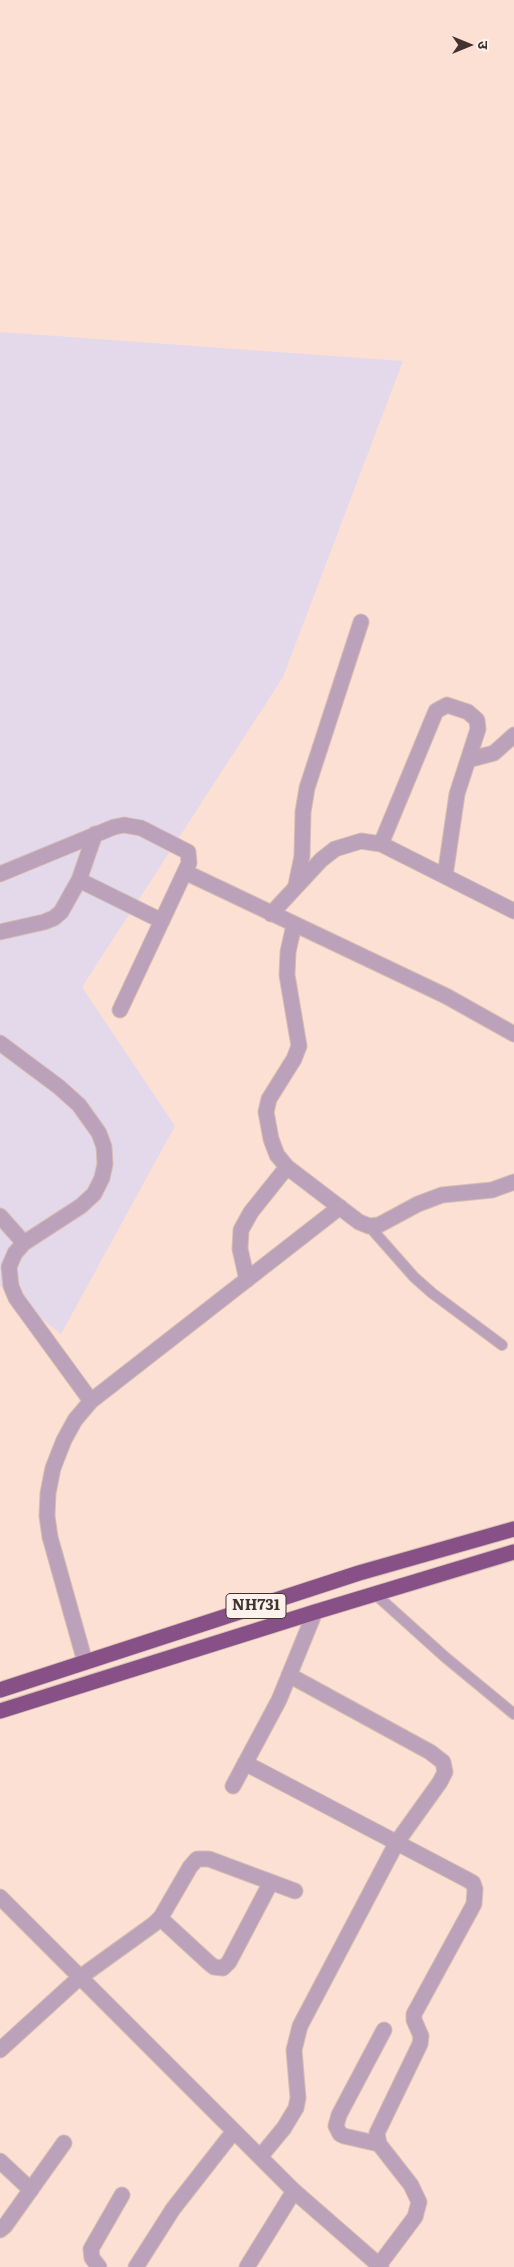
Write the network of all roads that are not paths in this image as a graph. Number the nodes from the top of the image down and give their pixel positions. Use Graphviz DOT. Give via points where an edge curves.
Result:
graph roads {
  1 [pos="362,622"];
  2 [pos="514,735"];
  3 [pos="468,760"];
  4 [pos="96,834"];
  5 [pos="381,844"];
  6 [pos="185,872"];
  7 [pos="0,874"];
  8 [pos="445,876"];
  9 [pos="80,880"];
  10 [pos="295,887"];
  11 [pos="514,911"];
  12 [pos="271,914"];
  13 [pos="162,921"];
  14 [pos="294,925"];
  15 [pos="0,932"];
  16 [pos="120,1010"];
  17 [pos="514,1034"];
  18 [pos="0,1043"];
  19 [pos="287,1167"];
  20 [pos="514,1182"];
  21 [pos="340,1208"];
  22 [pos="0,1216"];
  23 [pos="369,1226"];
  24 [pos="24,1243"];
  25 [pos="247,1280"];
  26 [pos="502,1345"];
  27 [pos="91,1401"];
  28 [pos="514,1529"];
  29 [pos="514,1552"];
  30 [pos="375,1594"];
  31 [pos="315,1612"];
  32 [pos="85,1662"];
  33 [pos="289,1675"];
  34 [pos="0,1690"];
  35 [pos="0,1711"];
  36 [pos="514,1714"];
  37 [pos="245,1763"];
  38 [pos="233,1786"];
  39 [pos="397,1842"];
  40 [pos="271,1882"];
  41 [pos="295,1891"];
  42 [pos="0,1897"];
  43 [pos="160,1918"];
  44 [pos="80,1978"];
  45 [pos="384,2030"];
  46 [pos="0,2050"];
  47 [pos="234,2132"];
  48 [pos="64,2143"];
  49 [pos="379,2144"];
  50 [pos="260,2157"];
  51 [pos="0,2161"];
  52 [pos="31,2190"];
  53 [pos="294,2191"];
  54 [pos="122,2194"];
  55 [pos="0,2230"];
  56 [pos="380,2266"];
  57 [pos="99,2267"];
  58 [pos="136,2267"];
  59 [pos="247,2267"];
  1 -- 10 [label="street" via="304,800 302,850"];
  2 -- 3 [label="street" via="494,753"];
  3 -- 5 [label="street" via="478,730 477,720 457,707 447,705 440,708"];
  3 -- 8 [label="street" via="457,794"];
  4 -- 6 [label="street" via="124,825 142,828 188,852 190,859"];
  4 -- 7 [label="street"];
  4 -- 9 [label="street"];
  5 -- 8 [label="street"];
  5 -- 10 [label="street" via="361,841 335,849"];
  6 -- 12 [label="street"];
  6 -- 13 [label="street"];
  8 -- 11 [label="street"];
  9 -- 13 [label="street"];
  9 -- 15 [label="street" via="67,904 54,918"];
  10 -- 12 [label="street"];
  12 -- 14 [label="street"];
  13 -- 16 [label="street"];
  14 -- 17 [label="street" via="446,996"];
  14 -- 19 [label="street" via="287,975 299,1046 294,1060 269,1099 266,1112 270,1140"];
  18 -- 24 [label="street" via="79,1104 104,1146 105,1164 94,1194"];
  19 -- 21 [label="street"];
  19 -- 25 [label="street" via="251,1212 241,1230 240,1248"];
  20 -- 23 [label="street" via="492,1190 442,1195 378,1225"];
  21 -- 23 [label="street"];
  21 -- 25 [label="street"];
  22 -- 24 [label="street"];
  23 -- 26 [label="lane" via="414,1277"];
  24 -- 27 [label="street" via="15,1252 9,1267 16,1298"];
  25 -- 27 [label="street"];
  27 -- 32 [label="street" via="71,1427 53,1468 47,1516"];
  28 -- 32 [label="highway, NH731" via="359,1573"];
  29 -- 30 [label="highway, NH731"];
  30 -- 31 [label="highway, NH731"];
  30 -- 36 [label="lane" via="444,1657"];
  31 -- 33 [label="street"];
  31 -- 35 [label="highway, NH731"];
  32 -- 34 [label="highway, NH731"];
  33 -- 37 [label="street"];
  33 -- 39 [label="street" via="443,1762 444,1776"];
  37 -- 38 [label="street"];
  37 -- 39 [label="street"];
  39 -- 49 [label="street" via="473,1883 476,1895 414,2014 421,2036 420,2044 378,2129 376,2137"];
  39 -- 50 [label="street" via="300,2026 294,2050 296,2108"];
  40 -- 41 [label="street"];
  40 -- 43 [label="street" via="209,1859 198,1859"];
  40 -- 43 [label="street" via="223,1968 214,1967"];
  42 -- 44 [label="street"];
  43 -- 44 [label="street"];
  44 -- 46 [label="street"];
  44 -- 47 [label="street"];
  45 -- 49 [label="street" via="336,2126 344,2136"];
  47 -- 50 [label="street"];
  47 -- 58 [label="street" via="173,2209"];
  48 -- 52 [label="street"];
  49 -- 56 [label="street" via="411,2185 418,2202 415,2217"];
  50 -- 53 [label="street"];
  51 -- 52 [label="street"];
  52 -- 55 [label="street"];
  53 -- 56 [label="street"];
  53 -- 59 [label="street"];
  54 -- 57 [label="street" via="91,2249 92,2258"];
}
